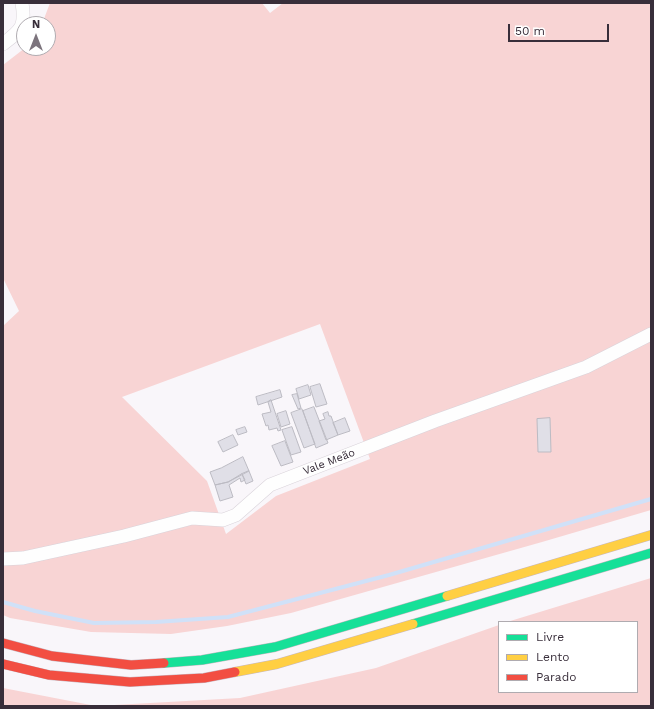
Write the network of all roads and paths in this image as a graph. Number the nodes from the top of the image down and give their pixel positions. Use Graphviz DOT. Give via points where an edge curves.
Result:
graph roads {
  1 [pos="22,3"];
  2 [pos="3,44"];
  3 [pos="651,334"];
  4 [pos="651,535"];
  5 [pos="651,554"];
  6 [pos="3,559"];
  7 [pos="3,644"];
  8 [pos="3,664"];
  1 -- 2 [label="street" via="23,23 19,31"];
  3 -- 6 [label="street, Vale Meão" via="586,367 435,421 270,485 236,515 223,520 192,518 37,555"];
  4 -- 7 [label="main road" via="275,647 202,660 131,665 52,656"];
  5 -- 8 [label="main road" via="277,664 204,678 130,682 49,675"];
}
